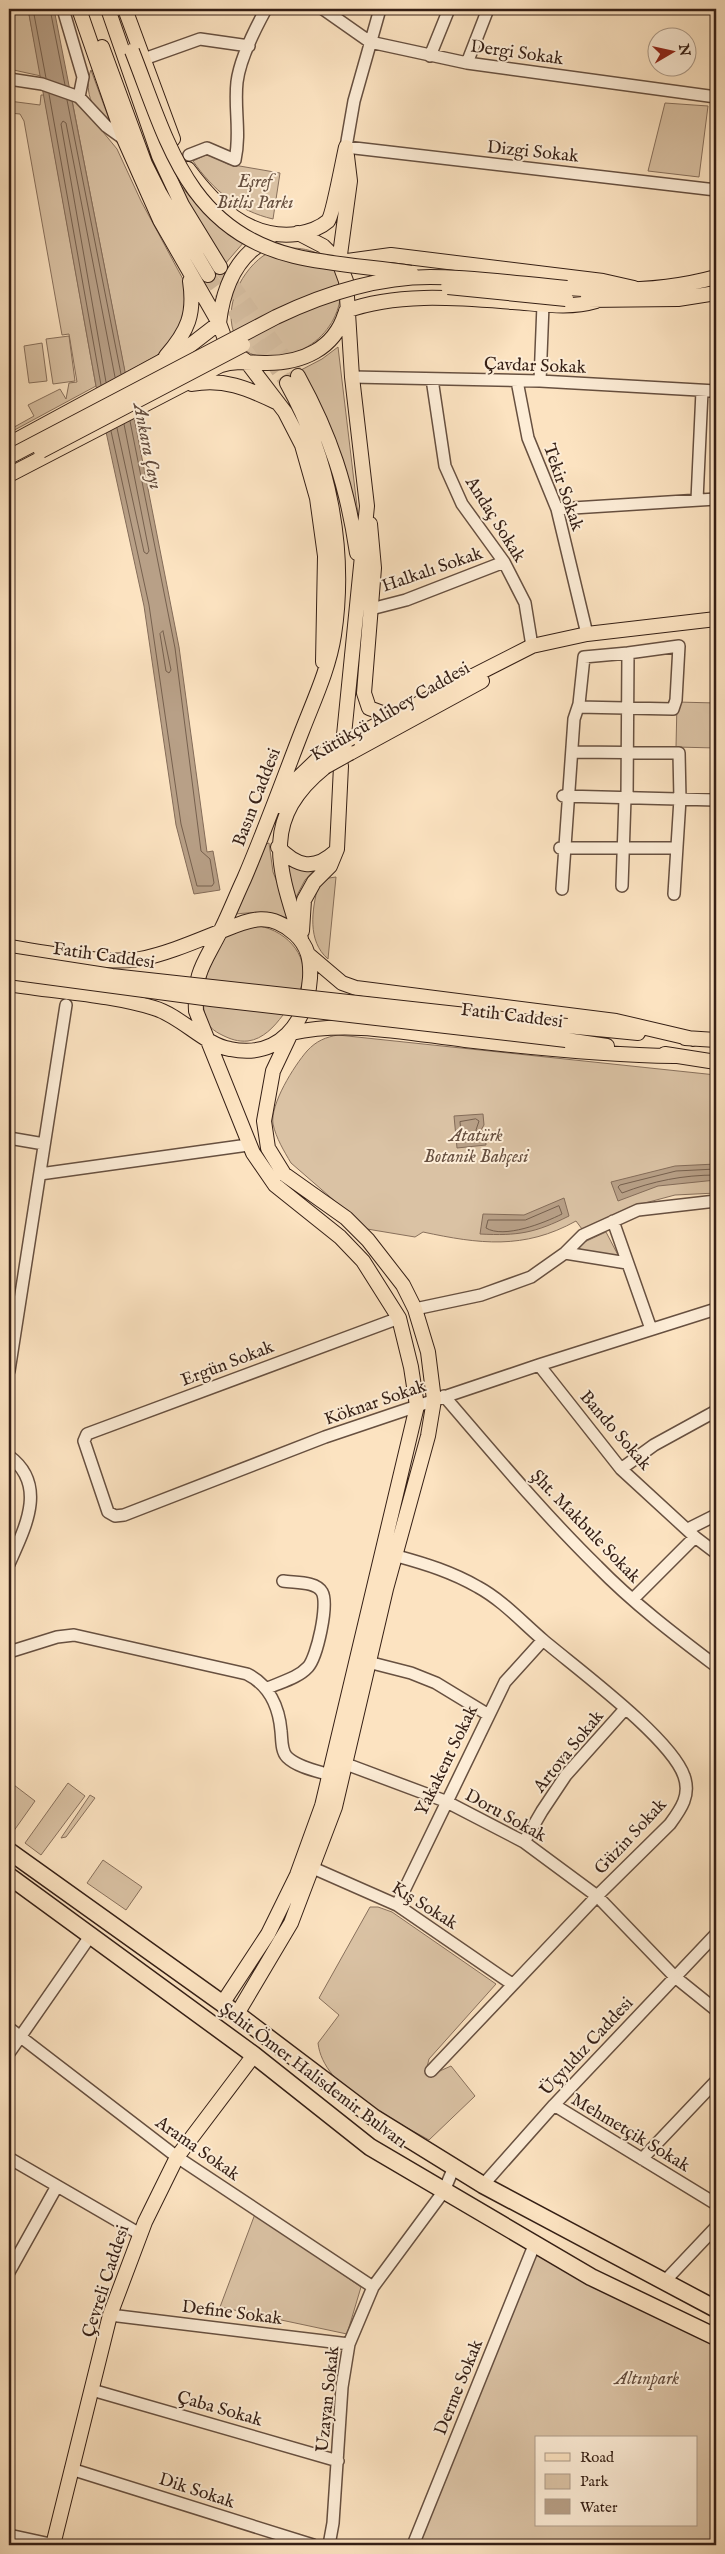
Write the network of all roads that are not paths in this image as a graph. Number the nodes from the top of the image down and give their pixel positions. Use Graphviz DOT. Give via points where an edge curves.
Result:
graph roads {
  1 [pos="64,9"];
  2 [pos="79,9"];
  3 [pos="88,9"];
  4 [pos="108,9"];
  5 [pos="116,9"];
  6 [pos="125,9"];
  7 [pos="266,9"];
  8 [pos="323,9"];
  9 [pos="380,9"];
  10 [pos="449,9"];
  11 [pos="488,9"];
  12 [pos="370,42"];
  13 [pos="248,46"];
  14 [pos="430,56"];
  15 [pos="144,59"];
  16 [pos="467,63"];
  17 [pos="9,79"];
  18 [pos="75,95"];
  19 [pos="716,97"];
  20 [pos="124,139"];
  21 [pos="346,147"];
  22 [pos="189,155"];
  23 [pos="716,190"];
  24 [pos="298,233"];
  25 [pos="277,236"];
  26 [pos="392,255"];
  27 [pos="339,262"];
  28 [pos="220,267"];
  29 [pos="189,274"];
  30 [pos="208,275"];
  31 [pos="716,276"];
  32 [pos="429,277"];
  33 [pos="634,288"];
  34 [pos="716,293"];
  35 [pos="567,294"];
  36 [pos="394,300"];
  37 [pos="596,301"];
  38 [pos="543,305"];
  39 [pos="346,311"];
  40 [pos="219,323"];
  41 [pos="246,360"];
  42 [pos="160,362"];
  43 [pos="352,377"];
  44 [pos="432,379"];
  45 [pos="517,381"];
  46 [pos="540,381"];
  47 [pos="175,389"];
  48 [pos="702,391"];
  49 [pos="716,392"];
  50 [pos="280,404"];
  51 [pos="9,444"];
  52 [pos="9,457"];
  53 [pos="9,466"];
  54 [pos="9,476"];
  55 [pos="716,499"];
  56 [pos="697,500"];
  57 [pos="367,506"];
  58 [pos="557,509"];
  59 [pos="504,562"];
  60 [pos="360,571"];
  61 [pos="371,608"];
  62 [pos="716,619"];
  63 [pos="587,634"];
  64 [pos="532,646"];
  65 [pos="628,653"];
  66 [pos="323,675"];
  67 [pos="578,707"];
  68 [pos="628,708"];
  69 [pos="393,717"];
  70 [pos="347,737"];
  71 [pos="572,752"];
  72 [pos="627,752"];
  73 [pos="324,761"];
  74 [pos="341,766"];
  75 [pos="566,796"];
  76 [pos="626,798"];
  77 [pos="680,799"];
  78 [pos="716,800"];
  79 [pos="258,847"];
  80 [pos="278,847"];
  81 [pos="562,848"];
  82 [pos="677,848"];
  83 [pos="337,849"];
  84 [pos="623,849"];
  85 [pos="622,886"];
  86 [pos="562,888"];
  87 [pos="674,894"];
  88 [pos="220,932"];
  89 [pos="301,939"];
  90 [pos="9,947"];
  91 [pos="309,955"];
  92 [pos="9,960"];
  93 [pos="9,972"];
  94 [pos="9,984"];
  95 [pos="66,1006"];
  96 [pos="291,1033"];
  97 [pos="566,1033"];
  98 [pos="204,1035"];
  99 [pos="693,1039"];
  100 [pos="716,1040"];
  101 [pos="674,1056"];
  102 [pos="716,1062"];
  103 [pos="9,1138"];
  104 [pos="44,1144"];
  105 [pos="248,1145"];
  106 [pos="40,1174"];
  107 [pos="716,1201"];
  108 [pos="613,1221"];
  109 [pos="565,1253"];
  110 [pos="627,1263"];
  111 [pos="415,1309"];
  112 [pos="716,1309"];
  113 [pos="399,1318"];
  114 [pos="651,1329"];
  115 [pos="539,1365"];
  116 [pos="9,1371"];
  117 [pos="439,1398"];
  118 [pos="417,1406"];
  119 [pos="716,1411"];
  120 [pos="88,1454"];
  121 [pos="9,1456"];
  122 [pos="621,1469"];
  123 [pos="716,1515"];
  124 [pos="691,1533"];
  125 [pos="716,1553"];
  126 [pos="397,1556"];
  127 [pos="9,1564"];
  128 [pos="283,1581"];
  129 [pos="633,1600"];
  130 [pos="544,1640"];
  131 [pos="9,1652"];
  132 [pos="368,1662"];
  133 [pos="716,1666"];
  134 [pos="268,1688"];
  135 [pos="625,1709"];
  136 [pos="487,1714"];
  137 [pos="346,1764"];
  138 [pos="330,1775"];
  139 [pos="445,1801"];
  140 [pos="524,1842"];
  141 [pos="9,1851"];
  142 [pos="313,1868"];
  143 [pos="9,1876"];
  144 [pos="597,1896"];
  145 [pos="397,1905"];
  146 [pos="716,1934"];
  147 [pos="92,1935"];
  148 [pos="675,1977"];
  149 [pos="512,1984"];
  150 [pos="222,2004"];
  151 [pos="716,2010"];
  152 [pos="237,2014"];
  153 [pos="9,2028"];
  154 [pos="20,2035"];
  155 [pos="9,2053"];
  156 [pos="254,2055"];
  157 [pos="431,2070"];
  158 [pos="716,2081"];
  159 [pos="554,2105"];
  160 [pos="177,2157"];
  161 [pos="9,2158"];
  162 [pos="642,2159"];
  163 [pos="454,2167"];
  164 [pos="483,2184"];
  165 [pos="56,2186"];
  166 [pos="444,2191"];
  167 [pos="716,2204"];
  168 [pos="716,2227"];
  169 [pos="140,2234"];
  170 [pos="535,2243"];
  171 [pos="9,2272"];
  172 [pos="664,2282"];
  173 [pos="373,2287"];
  174 [pos="716,2309"];
  175 [pos="110,2315"];
  176 [pos="716,2337"];
  177 [pos="349,2344"];
  178 [pos="92,2390"];
  179 [pos="338,2460"];
  180 [pos="71,2469"];
  181 [pos="9,2535"];
  182 [pos="54,2545"];
  183 [pos="312,2545"];
  184 [pos="329,2545"];
  185 [pos="413,2545"];
  1 -- 18 [label="street" via="83,77"];
  2 -- 20 [label="main road"];
  3 -- 30 [label="main road" via="145,164 158,192"];
  4 -- 28 [label="main road" via="161,162 182,205"];
  5 -- 32 [label="main road, bridge" via="160,128 177,164 199,198 229,225 255,241 294,256"];
  6 -- 15 [label="main road"];
  7 -- 13 [label="street"];
  8 -- 12 [label="street, Dergi Sokak"];
  9 -- 12 [label="street"];
  10 -- 14 [label="street"];
  11 -- 16 [label="street"];
  12 -- 14 [label="street, Dergi Sokak"];
  12 -- 21 [label="street"];
  13 -- 15 [label="street" via="200,39"];
  13 -- 22 [label="street" via="237,81 239,130 235,160 207,148"];
  14 -- 16 [label="street, Dergi Sokak"];
  15 -- 25 [label="main road" via="178,152 189,170 231,215 262,233"];
  16 -- 19 [label="street, Dergi Sokak"];
  17 -- 18 [label="street" via="42,84"];
  18 -- 20 [label="street"];
  20 -- 29 [label="main road" via="160,220"];
  21 -- 23 [label="street, Dizgi Sokak"];
  21 -- 24 [label="main road" via="328,220 314,230"];
  21 -- 27 [label="main road" via="350,181"];
  24 -- 25 [label="main road"];
  24 -- 27 [label="main road" via="324,246"];
  25 -- 40 [label="main road" via="249,253 232,275 221,301"];
  26 -- 27 [label="main road"];
  26 -- 33 [label="main road" via="596,280"];
  26 -- 36 [label="main road" via="384,260 380,276 381,288"];
  27 -- 39 [label="main road" via="348,292"];
  29 -- 40 [label="main road"];
  29 -- 42 [label="main road" via="193,302 191,315 182,336"];
  31 -- 33 [label="main road" via="697,282"];
  32 -- 35 [label="main road, bridge"];
  32 -- 52 [label="main road, bridge" via="346,288 303,304"];
  33 -- 35 [label="main road"];
  34 -- 37 [label="main road" via="678,299"];
  35 -- 37 [label="main road"];
  35 -- 53 [label="main road, bridge" via="434,286 372,292 336,301 279,326"];
  36 -- 38 [label="main road" via="473,300"];
  36 -- 39 [label="main road" via="372,302"];
  37 -- 38 [label="main road" via="574,307"];
  38 -- 46 [label="street"];
  39 -- 41 [label="main road" via="334,336 312,354 274,363"];
  39 -- 43 [label="main road"];
  40 -- 41 [label="main road" via="232,351"];
  40 -- 42 [label="main road"];
  41 -- 47 [label="main road" via="221,365"];
  41 -- 50 [label="main road"];
  42 -- 51 [label="main road"];
  43 -- 44 [label="street, Çavdar Sokak"];
  43 -- 57 [label="main road"];
  44 -- 45 [label="street, Çavdar Sokak"];
  44 -- 59 [label="street, Andaç Sokak" via="445,466 462,504"];
  45 -- 46 [label="street, Çavdar Sokak"];
  45 -- 58 [label="street, Tekir Sokak" via="528,438"];
  46 -- 48 [label="street, Çavdar Sokak"];
  47 -- 50 [label="main road" via="210,381 226,382"];
  47 -- 54 [label="main road"];
  48 -- 49 [label="street, Çavdar Sokak"];
  48 -- 56 [label="street"];
  50 -- 66 [label="main road" via="302,445 320,518 326,570"];
  55 -- 56 [label="street"];
  56 -- 58 [label="street"];
  57 -- 60 [label="main road"];
  57 -- 61 [label="main road" via="374,545"];
  58 -- 63 [label="street, Tekir Sokak"];
  59 -- 61 [label="street, Halkalı Sokak" via="406,600"];
  59 -- 64 [label="street, Andaç Sokak" via="525,602"];
  60 -- 66 [label="main road" via="352,521 334,450 292,380 326,478 333,522 337,564 334,634"];
  60 -- 70 [label="main road"];
  61 -- 69 [label="main road" via="364,693 369,708"];
  62 -- 63 [label="main road, Kütükçü Alibey Caddesi"];
  63 -- 64 [label="main road, Kütükçü Alibey Caddesi"];
  64 -- 69 [label="main road, Kütükçü Alibey Caddesi"];
  64 -- 73 [label="main road, Kütükçü Alibey Caddesi, bridge" via="467,690 350,752"];
  65 -- 67 [label="street" via="584,657"];
  65 -- 68 [label="street"];
  65 -- 68 [label="street" via="678,646 673,709"];
  66 -- 79 [label="main road, Basın Caddesi"];
  67 -- 68 [label="street"];
  67 -- 71 [label="street"];
  68 -- 72 [label="street"];
  69 -- 70 [label="main road, Kütükçü Alibey Caddesi"];
  70 -- 73 [label="main road, Kütükçü Alibey Caddesi, bridge"];
  71 -- 72 [label="street"];
  71 -- 75 [label="street"];
  72 -- 76 [label="street"];
  72 -- 77 [label="street" via="679,753"];
  73 -- 79 [label="main road, Kütükçü Alibey Caddesi" via="298,778"];
  73 -- 80 [label="main road, Kütükçü Alibey Caddesi" via="294,800"];
  74 -- 83 [label="main road"];
  75 -- 76 [label="street"];
  75 -- 81 [label="street"];
  76 -- 77 [label="street"];
  76 -- 84 [label="street"];
  77 -- 78 [label="street"];
  77 -- 82 [label="street"];
  79 -- 88 [label="main road, Basın Caddesi"];
  80 -- 83 [label="main road" via="300,863 313,865 326,860"];
  80 -- 89 [label="main road, Kütükçü Alibey Caddesi" via="282,878"];
  81 -- 84 [label="street"];
  81 -- 86 [label="street"];
  82 -- 84 [label="street"];
  82 -- 87 [label="street"];
  83 -- 89 [label="main road" via="330,866 314,882 304,900"];
  84 -- 85 [label="street"];
  88 -- 89 [label="main road" via="240,922 258,919 282,923"];
  88 -- 90 [label="main road" via="139,959 86,958"];
  88 -- 98 [label="main road" via="201,966 195,986 196,1011"];
  89 -- 91 [label="main road"];
  91 -- 96 [label="main road" via="310,979 306,1001"];
  91 -- 99 [label="main road" via="342,982 356,988 616,1021"];
  92 -- 97 [label="main road, Fatih Caddesi, bridge"];
  93 -- 97 [label="main road, Fatih Caddesi, bridge" via="221,1000"];
  94 -- 98 [label="main road" via="153,1007"];
  95 -- 104 [label="street"];
  96 -- 98 [label="main road" via="278,1043 261,1049 242,1050 229,1049"];
  96 -- 101 [label="main road" via="319,1027 359,1028 561,1051"];
  96 -- 111 [label="main road" via="272,1071 264,1121 268,1148 284,1174 346,1218 368,1240 403,1285"];
  97 -- 99 [label="main road, Fatih Caddesi"];
  97 -- 101 [label="main road, Fatih Caddesi"];
  98 -- 105 [label="main road"];
  99 -- 100 [label="main road, Fatih Caddesi"];
  101 -- 102 [label="main road, Fatih Caddesi"];
  103 -- 104 [label="street"];
  104 -- 106 [label="street"];
  105 -- 106 [label="street"];
  105 -- 113 [label="main road" via="275,1185 340,1237 363,1261"];
  106 -- 116 [label="street"];
  107 -- 108 [label="street" via="638,1210"];
  108 -- 109 [label="street" via="584,1235"];
  108 -- 110 [label="street"];
  109 -- 110 [label="street"];
  109 -- 111 [label="street" via="531,1277 481,1295"];
  110 -- 114 [label="street"];
  111 -- 117 [label="main road"];
  112 -- 114 [label="street, Köknar Sokak"];
  113 -- 118 [label="main road"];
  113 -- 120 [label="street, Ergün Sokak" via="87,1434 84,1441"];
  114 -- 115 [label="street, Köknar Sokak"];
  115 -- 117 [label="street, Köknar Sokak"];
  115 -- 122 [label="street, Bando Sokak"];
  117 -- 118 [label="street, Köknar Sokak"];
  117 -- 126 [label="main road"];
  117 -- 129 [label="street, Şht. Makbule Sokak" via="597,1567"];
  118 -- 120 [label="street, Köknar Sokak" via="325,1437 124,1515 115,1516 108,1512"];
  118 -- 138 [label="main road"];
  119 -- 122 [label="street" via="654,1445"];
  121 -- 127 [label="street" via="24,1470 31,1492 27,1519"];
  122 -- 124 [label="street, Bando Sokak"];
  123 -- 124 [label="street"];
  124 -- 125 [label="street, Bando Sokak"];
  124 -- 129 [label="street"];
  126 -- 130 [label="street, Güzin Sokak" via="444,1569 480,1588"];
  126 -- 132 [label="main road"];
  128 -- 134 [label="street" via="315,1585 322,1592 325,1604 320,1636 310,1666"];
  129 -- 133 [label="street, Şht. Makbule Sokak"];
  130 -- 135 [label="street, Güzin Sokak"];
  130 -- 136 [label="street, Yakakent Sokak" via="505,1682"];
  131 -- 134 [label="street" via="74,1635 247,1674"];
  132 -- 136 [label="street" via="436,1683"];
  132 -- 137 [label="main road"];
  134 -- 138 [label="street" via="281,1726 286,1756"];
  135 -- 140 [label="street, Artova Sokak" via="566,1775"];
  135 -- 144 [label="street, Güzin Sokak" via="677,1762 685,1777 686,1794 670,1824"];
  136 -- 139 [label="street, Yakakent Sokak"];
  137 -- 139 [label="street, Doru Sokak"];
  137 -- 142 [label="main road" via="335,1808"];
  138 -- 150 [label="main road" via="297,1874 268,1934"];
  139 -- 140 [label="street, Doru Sokak"];
  139 -- 145 [label="street, Yakakent Sokak"];
  140 -- 144 [label="street, Doru Sokak"];
  141 -- 150 [label="highway, Şehit Ömer Halisdemir Bulvarı"];
  142 -- 145 [label="street, Kış Sokak"];
  142 -- 152 [label="main road" via="291,1923"];
  143 -- 147 [label="highway, Şehit Ömer Halisdemir Bulvarı"];
  144 -- 148 [label="street, Doru Sokak"];
  144 -- 149 [label="street, Güzin Sokak"];
  145 -- 149 [label="street, Kış Sokak"];
  146 -- 148 [label="street, Üçyıldız Caddesi"];
  147 -- 154 [label="street"];
  147 -- 156 [label="highway, Şehit Ömer Halisdemir Bulvarı"];
  148 -- 151 [label="street, Doru Sokak"];
  148 -- 159 [label="street, Üçyıldız Caddesi"];
  149 -- 157 [label="street, Güzin Sokak"];
  150 -- 152 [label="highway, Şehit Ömer Halisdemir Bulvarı"];
  152 -- 163 [label="highway, Şehit Ömer Halisdemir Bulvarı" via="366,2112"];
  153 -- 154 [label="street, Arama Sokak"];
  154 -- 155 [label="street"];
  154 -- 160 [label="street, Arama Sokak"];
  156 -- 160 [label="main road, Çevreli Caddesi"];
  156 -- 166 [label="highway, Şehit Ömer Halisdemir Bulvarı" via="370,2147"];
  158 -- 162 [label="street"];
  159 -- 162 [label="street, Mehmetçik Sokak"];
  159 -- 164 [label="street, Üçyıldız Caddesi"];
  160 -- 169 [label="main road, Çevreli Caddesi"];
  160 -- 173 [label="street, Arama Sokak"];
  161 -- 165 [label="street"];
  162 -- 167 [label="street, Mehmetçik Sokak"];
  163 -- 164 [label="highway, Şehit Ömer Halisdemir Bulvarı"];
  163 -- 166 [label="street, Uzayan Sokak"];
  164 -- 172 [label="highway, Şehit Ömer Halisdemir Bulvarı"];
  165 -- 169 [label="street"];
  165 -- 171 [label="street"];
  166 -- 170 [label="highway, Şehit Ömer Halisdemir Bulvarı"];
  166 -- 173 [label="street, Uzayan Sokak"];
  168 -- 172 [label="street"];
  169 -- 175 [label="main road, Çevreli Caddesi"];
  170 -- 176 [label="highway, Şehit Ömer Halisdemir Bulvarı" via="591,2277"];
  170 -- 185 [label="street, Derme Sokak"];
  172 -- 174 [label="highway, Şehit Ömer Halisdemir Bulvarı"];
  173 -- 177 [label="street, Uzayan Sokak"];
  175 -- 177 [label="street, Define Sokak"];
  175 -- 178 [label="main road, Çevreli Caddesi"];
  177 -- 179 [label="street, Uzayan Sokak" via="342,2387"];
  178 -- 179 [label="street, Çaba Sokak"];
  178 -- 180 [label="main road, Çevreli Caddesi"];
  179 -- 184 [label="street, Uzayan Sokak"];
  180 -- 182 [label="main road, Çevreli Caddesi"];
  180 -- 183 [label="street, Dik Sokak"];
  181 -- 182 [label="street"];
}
